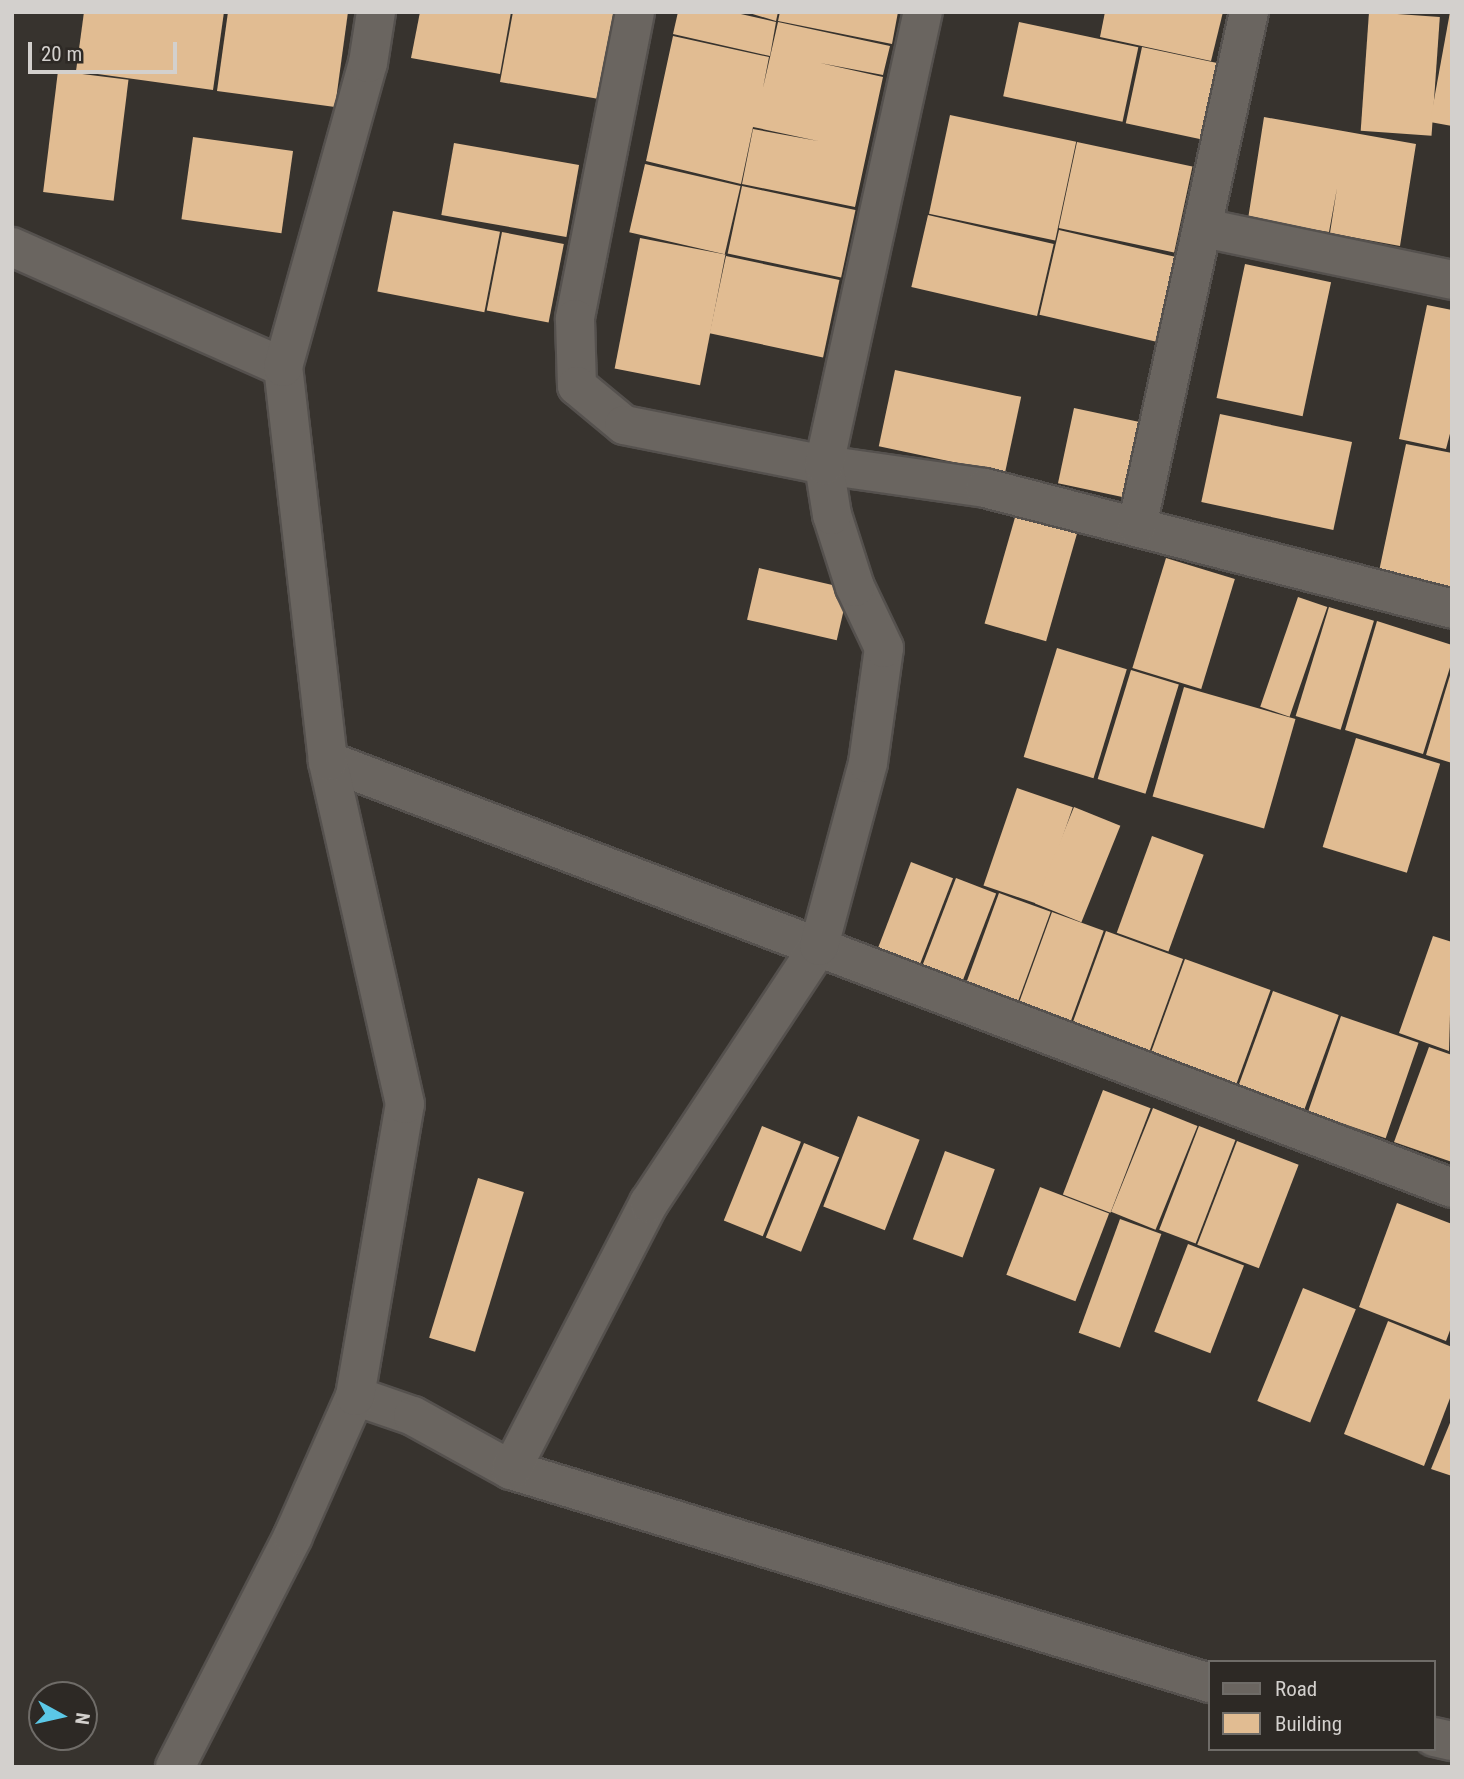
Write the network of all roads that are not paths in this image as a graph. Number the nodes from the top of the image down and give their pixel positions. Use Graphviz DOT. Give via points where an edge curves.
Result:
graph roads {
  1 [pos="376,12"];
  2 [pos="635,12"];
  3 [pos="923,12"];
  4 [pos="1249,12"];
  5 [pos="1204,228"];
  6 [pos="12,247"];
  7 [pos="1452,280"];
  8 [pos="283,367"];
  9 [pos="824,466"];
  10 [pos="1137,526"];
  11 [pos="1452,609"];
  12 [pos="328,761"];
  13 [pos="819,946"];
  14 [pos="1452,1188"];
  15 [pos="355,1396"];
  16 [pos="510,1470"];
  17 [pos="1208,1682"];
  18 [pos="175,1767"];
  1 -- 8 [label="street" via="368,63"];
  2 -- 9 [label="street" via="575,319 578,386 624,425"];
  3 -- 9 [label="street"];
  4 -- 5 [label="street"];
  5 -- 7 [label="street"];
  5 -- 10 [label="street"];
  6 -- 8 [label="street"];
  8 -- 12 [label="street"];
  9 -- 10 [label="street" via="985,488"];
  9 -- 13 [label="street" via="832,514 855,587 884,648 868,763"];
  10 -- 11 [label="street"];
  12 -- 13 [label="street"];
  12 -- 15 [label="street" via="405,1104"];
  13 -- 14 [label="street"];
  13 -- 16 [label="street" via="649,1203"];
  15 -- 16 [label="street" via="413,1416"];
  15 -- 18 [label="street" via="293,1536"];
  16 -- 17 [label="street"];
}
